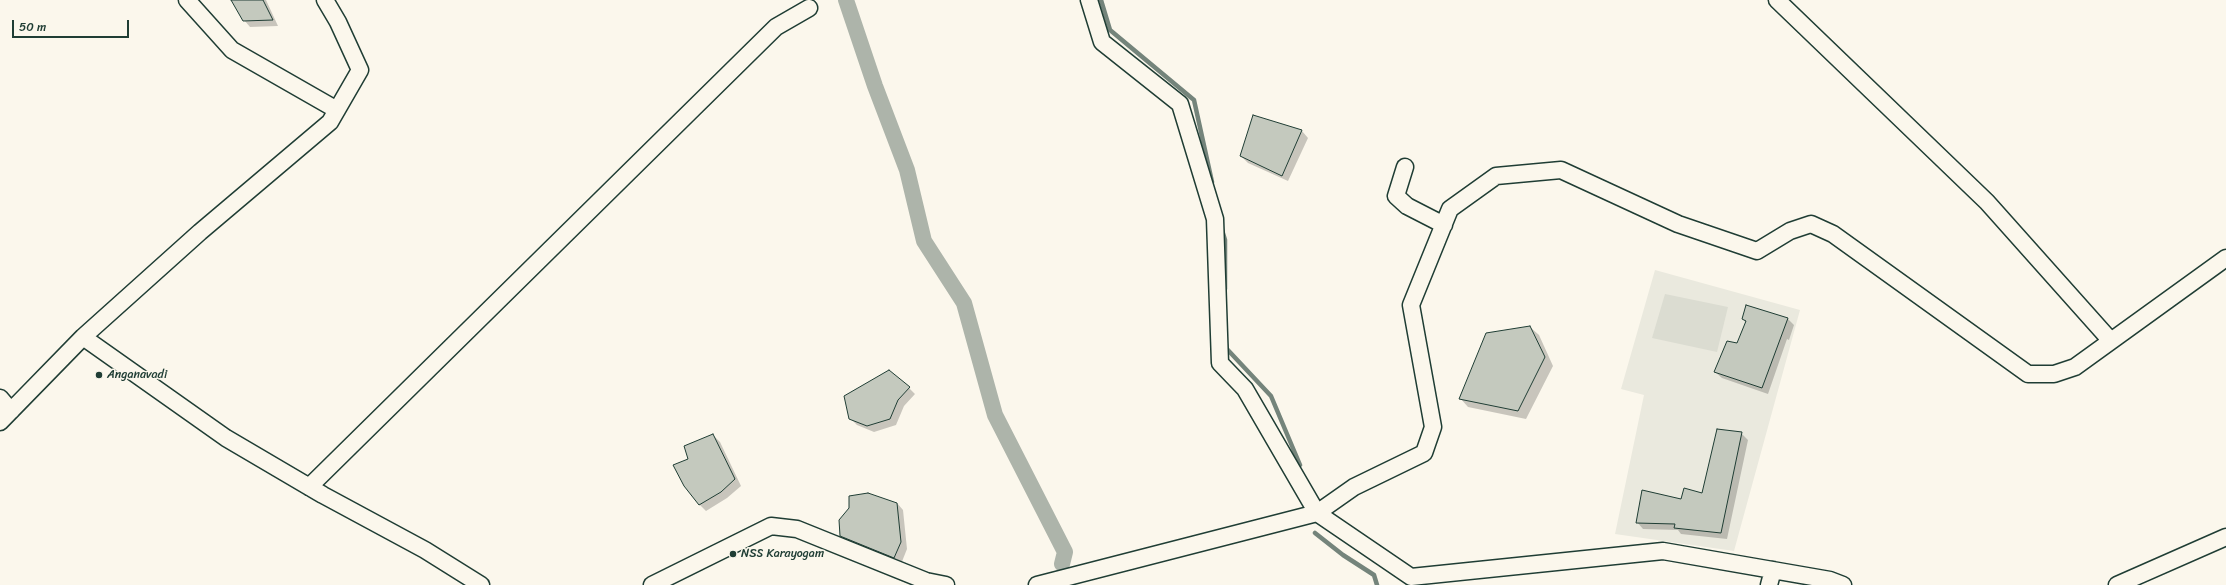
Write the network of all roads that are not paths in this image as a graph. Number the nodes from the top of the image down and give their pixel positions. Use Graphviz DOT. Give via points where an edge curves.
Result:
graph roads {
  1 [pos="187,0"];
  2 [pos="325,0"];
  3 [pos="1089,0"];
  4 [pos="1777,0"];
  5 [pos="809,8"];
  6 [pos="337,110"];
  7 [pos="1405,166"];
  8 [pos="1444,225"];
  9 [pos="2226,258"];
  10 [pos="83,337"];
  11 [pos="2111,341"];
  12 [pos="0,398"];
  13 [pos="5,416"];
  14 [pos="309,487"];
  15 [pos="1317,513"];
  16 [pos="2226,536"];
  17 [pos="1771,577"];
  18 [pos="481,585"];
  19 [pos="652,585"];
  20 [pos="946,585"];
  21 [pos="1037,585"];
  22 [pos="1843,585"];
  23 [pos="2117,585"];
  1 -- 6 [label="street" via="232,50"];
  2 -- 6 [label="street" via="360,70"];
  3 -- 15 [label="street" via="1102,42 1180,104 1215,219 1220,363 1245,390"];
  4 -- 11 [label="street" via="1987,202"];
  5 -- 14 [label="street" via="776,26"];
  6 -- 10 [label="street" via="330,122 200,232"];
  7 -- 8 [label="street" via="1396,196 1407,206"];
  8 -- 11 [label="street" via="1450,209 1496,176 1561,170 1678,224 1757,251 1790,231 1811,224 1833,234 2028,374 2054,374 2075,368"];
  8 -- 15 [label="street" via="1411,305 1433,427 1424,453 1354,487"];
  9 -- 11 [label="street"];
  10 -- 13 [label="street"];
  10 -- 14 [label="street" via="226,438"];
  12 -- 13 [label="street"];
  14 -- 18 [label="street" via="425,550"];
  15 -- 17 [label="street" via="1411,577 1662,550"];
  15 -- 21 [label="street"];
  16 -- 23 [label="street"];
  17 -- 22 [label="street" via="1830,580"];
  19 -- 20 [label="street" via="771,526 797,529 926,581"];
}
